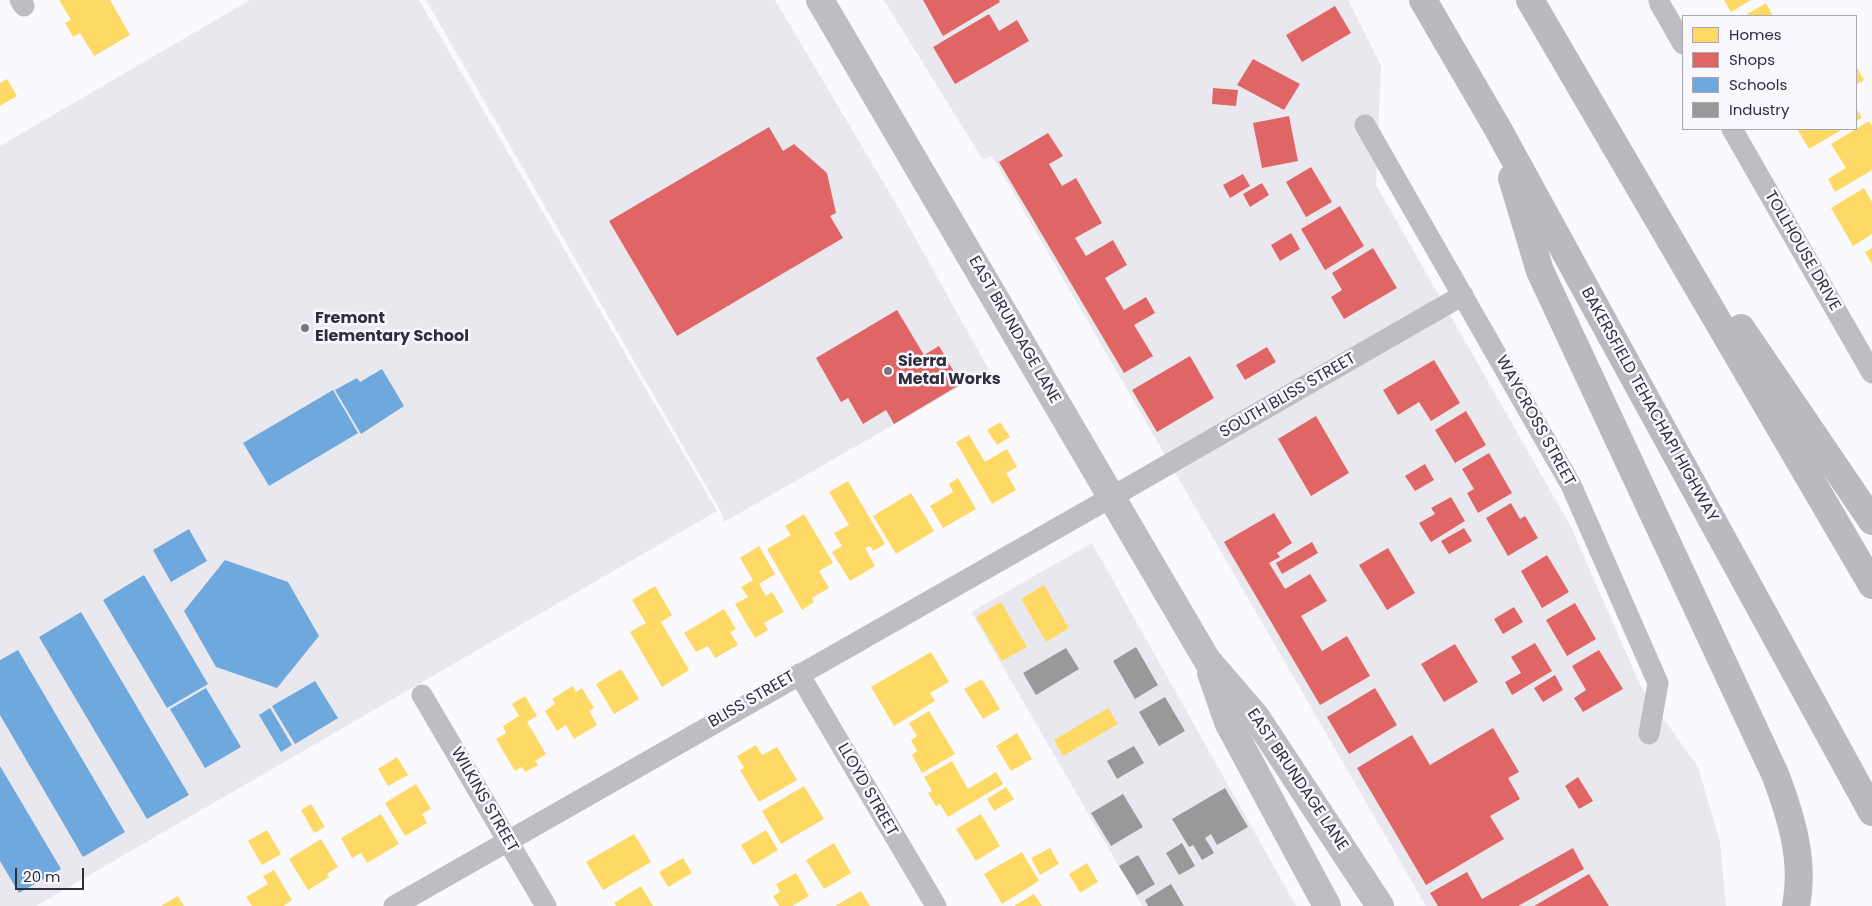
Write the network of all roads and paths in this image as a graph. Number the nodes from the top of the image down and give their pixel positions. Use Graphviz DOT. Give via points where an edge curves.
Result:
graph roads {
  1 [pos="820,0"];
  2 [pos="1423,0"];
  3 [pos="1530,0"];
  4 [pos="1660,0"];
  5 [pos="1682,42"];
  6 [pos="1600,120"];
  7 [pos="1365,125"];
  8 [pos="1498,129"];
  9 [pos="1733,130"];
  10 [pos="1463,295"];
  11 [pos="1872,373"];
  12 [pos="1112,497"];
  13 [pos="1872,521"];
  14 [pos="1872,585"];
  15 [pos="1207,660"];
  16 [pos="799,674"];
  17 [pos="422,695"];
  18 [pos="1649,734"];
  19 [pos="1872,812"];
  20 [pos="508,841"];
  21 [pos="394,906"];
  22 [pos="546,906"];
  23 [pos="936,906"];
  24 [pos="1327,906"];
  25 [pos="1380,906"];
  26 [pos="1796,906"];
  1 -- 12 [label="main road, EAST BRUNDAGE LANE"];
  2 -- 8 [label="highway, BAKERSFIELD TEHACHAPI HIGHWAY"];
  3 -- 6 [label="highway"];
  4 -- 5 [label="street"];
  6 -- 13 [label="highway"];
  6 -- 14 [label="highway"];
  7 -- 10 [label="street, WAYCROSS STREET"];
  8 -- 19 [label="highway, BAKERSFIELD TEHACHAPI HIGHWAY"];
  8 -- 26 [label="highway" via="1540,271 1778,782 1798,856"];
  9 -- 11 [label="street, TOLLHOUSE DRIVE"];
  10 -- 12 [label="street, SOUTH BLISS STREET"];
  10 -- 18 [label="street, WAYCROSS STREET" via="1571,485 1658,683"];
  12 -- 15 [label="main road, EAST BRUNDAGE LANE"];
  12 -- 16 [label="street, BLISS STREET"];
  15 -- 24 [label="main road, EAST BRUNDAGE LANE" via="1228,722"];
  15 -- 25 [label="main road, EAST BRUNDAGE LANE" via="1256,717"];
  16 -- 20 [label="street, BLISS STREET"];
  16 -- 23 [label="street, LLOYD STREET"];
  17 -- 20 [label="street, WILKINS STREET"];
  20 -- 21 [label="street, BLISS STREET"];
  20 -- 22 [label="street, WILKINS STREET"];
}
